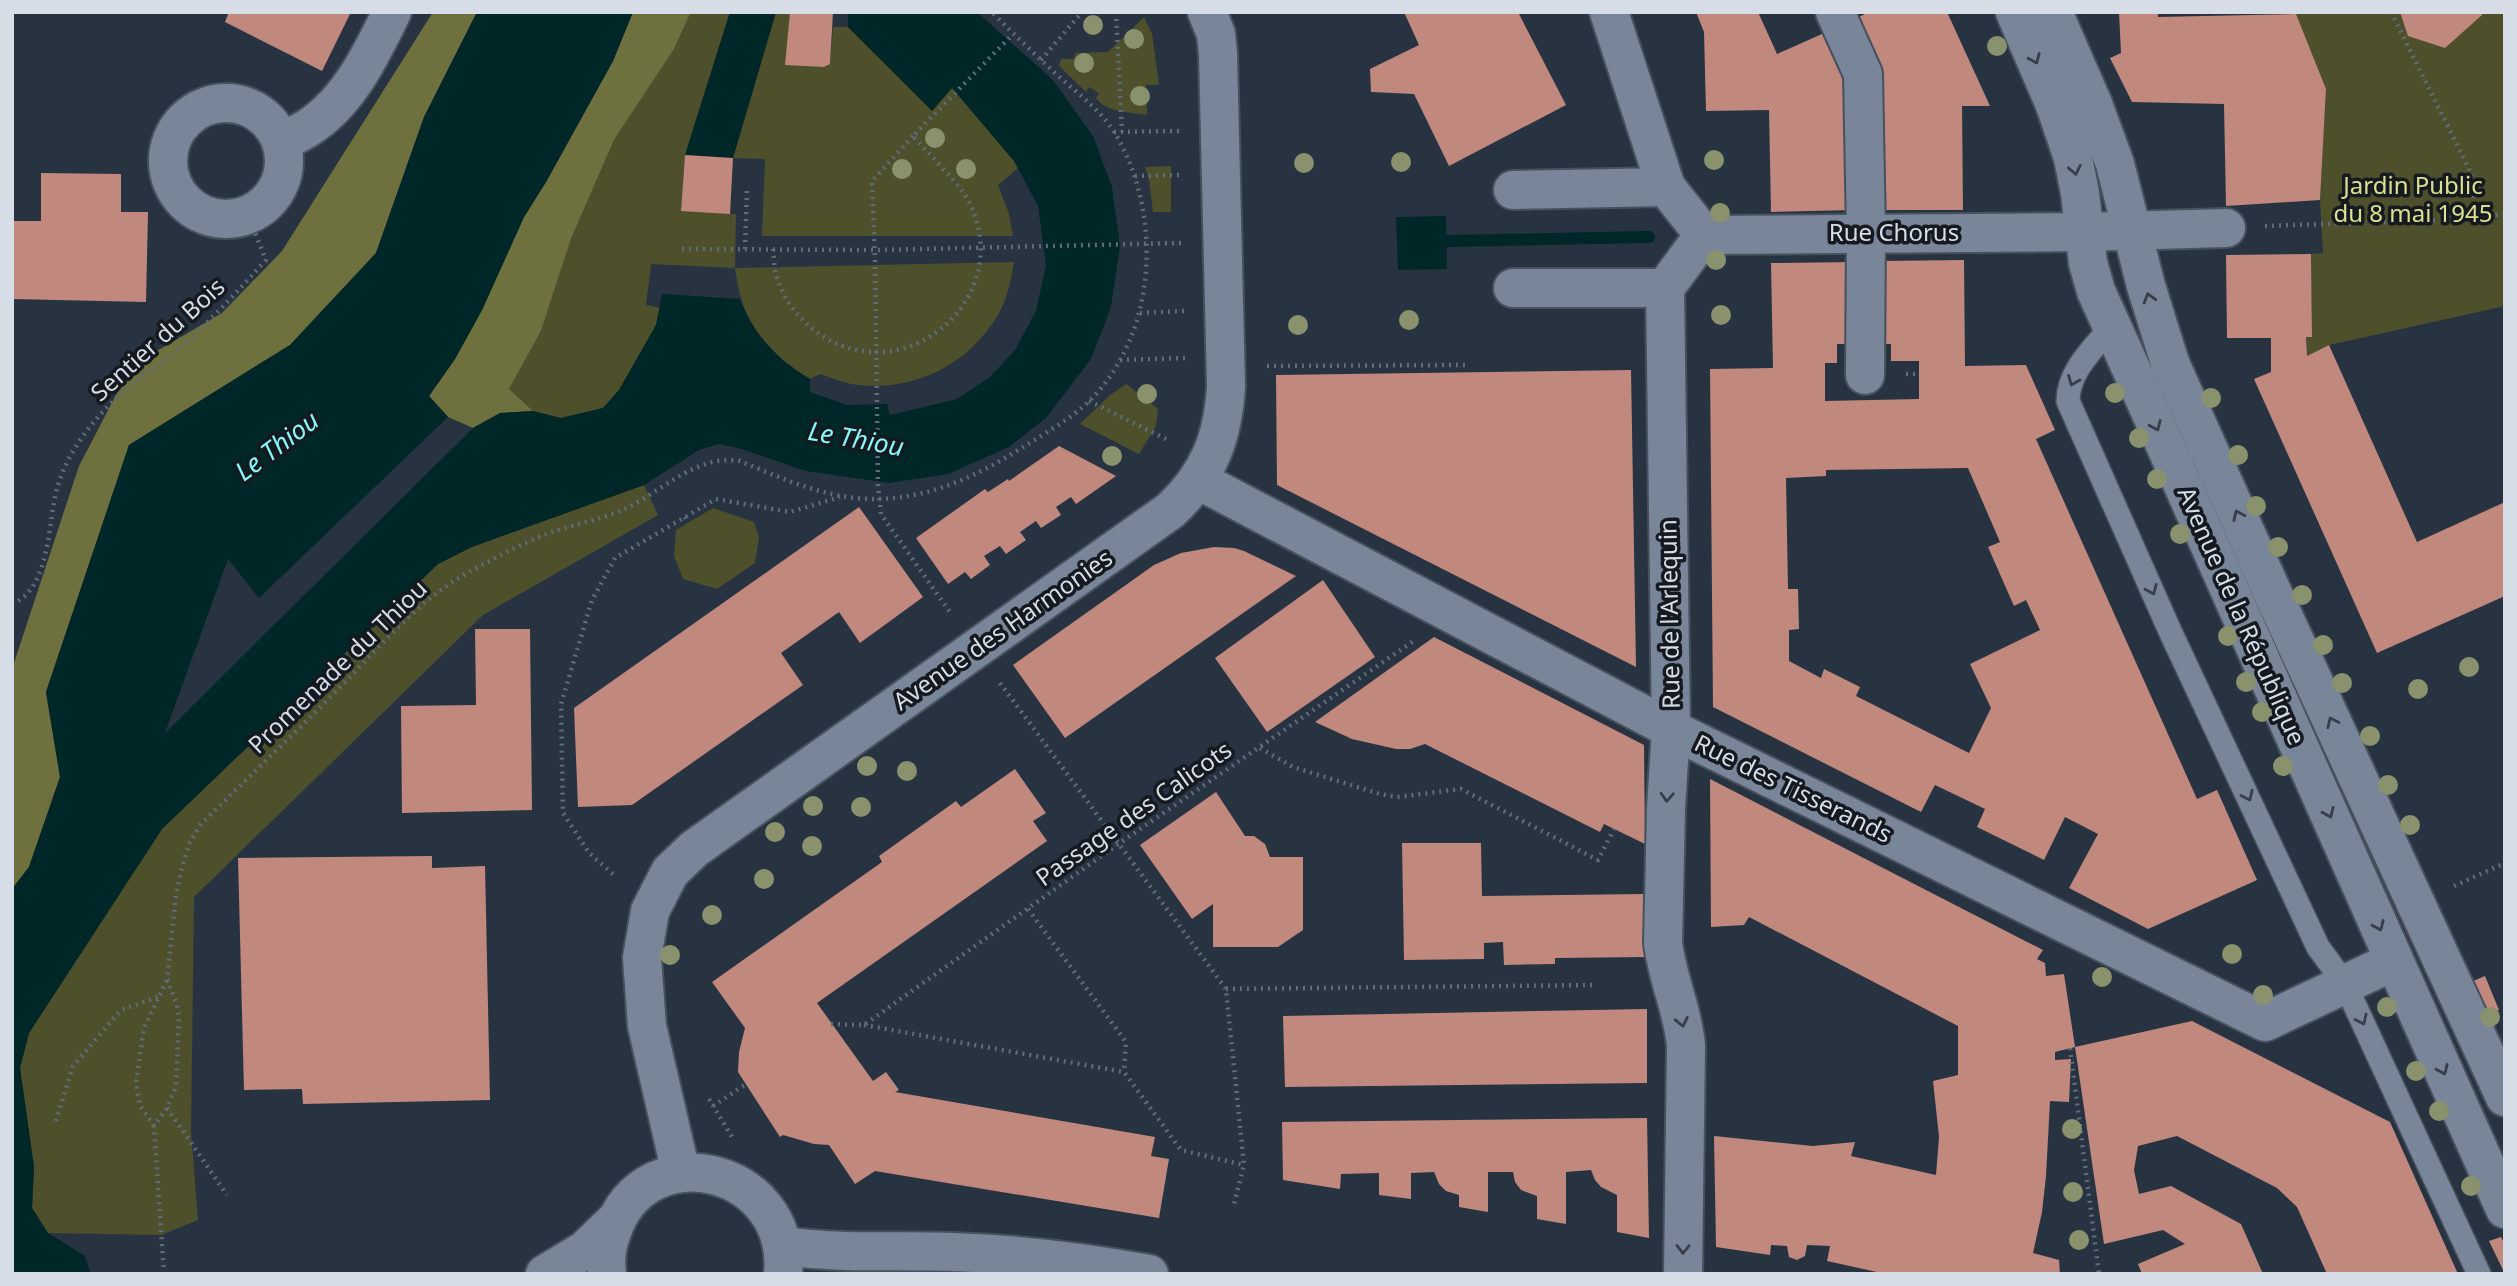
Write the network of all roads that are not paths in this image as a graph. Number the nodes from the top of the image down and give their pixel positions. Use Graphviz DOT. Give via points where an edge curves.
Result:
graph roads {
  1 [pos="392,12"];
  2 [pos="1207,12"];
  3 [pos="1609,12"];
  4 [pos="1835,12"];
  5 [pos="2015,12"];
  6 [pos="2053,12"];
  7 [pos="282,142"];
  8 [pos="1666,187"];
  9 [pos="1513,190"];
  10 [pos="2226,228"];
  11 [pos="2134,231"];
  12 [pos="2084,232"];
  13 [pos="1866,233"];
  14 [pos="1704,235"];
  15 [pos="1513,288"];
  16 [pos="1665,288"];
  17 [pos="2112,326"];
  18 [pos="1865,375"];
  19 [pos="1198,480"];
  20 [pos="1671,729"];
  21 [pos="2394,961"];
  22 [pos="2345,984"];
  23 [pos="2505,1097"];
  24 [pos="681,1173"];
  25 [pos="2505,1209"];
  26 [pos="615,1222"];
  27 [pos="783,1260"];
  28 [pos="545,1274"];
  29 [pos="607,1274"];
  30 [pos="1149,1274"];
  31 [pos="1683,1274"];
  32 [pos="2479,1274"];
  1 -- 7 [label="street" via="346,92 315,124"];
  2 -- 19 [label="street, Avenue des Harmonies" via="1218,54 1226,386 1220,435"];
  3 -- 8 [label="street"];
  4 -- 13 [label="street" via="1863,74"];
  5 -- 12 [label="street, Avenue de la République, one-way" via="2073,158"];
  6 -- 11 [label="street, Avenue de la République" via="2093,104"];
  7 -- 7 [label="street" via="285,167 281,182 273,196 248,215 217,219 188,205 170,179 167,163 175,132 194,111 220,102 260,113"];
  8 -- 9 [label="street"];
  8 -- 14 [label="street"];
  10 -- 11 [label="street, Rue Chorus"];
  11 -- 12 [label="street, Rue Chorus"];
  23 -- 11 [label="street, Avenue de la République, one-way" via="2169,363"];
  12 -- 13 [label="street, Rue Chorus"];
  12 -- 17 [label="street, Avenue de la République" via="2096,291"];
  13 -- 14 [label="street, Rue Chorus"];
  13 -- 18 [label="street"];
  14 -- 16 [label="street"];
  15 -- 16 [label="street"];
  16 -- 20 [label="street, Rue de l'Arlequin"];
  17 -- 21 [label="street, Avenue de la République, one-way"];
  17 -- 22 [label="lane, one-way" via="2081,364 2068,390 2068,401 2318,947"];
  19 -- 20 [label="street, Rue des Tisserands"];
  19 -- 24 [label="street, Avenue des Harmonies" via="1171,510 694,849 670,872 650,911 642,958 647,1026"];
  20 -- 22 [label="street, Rue des Tisserands" via="2265,1022"];
  20 -- 31 [label="street, Rue de l'Arlequin, one-way" via="1664,943 1686,1046"];
  21 -- 22 [label="street, Rue des Tisserands"];
  21 -- 25 [label="street, Avenue de la République, one-way"];
  22 -- 32 [label="lane, one-way"];
  24 -- 26 [label="street" via="642,1189"];
  24 -- 27 [label="street" via="706,1172 749,1191 776,1225"];
  26 -- 28 [label="street" via="585,1250"];
  26 -- 29 [label="street" via="608,1244"];
  27 -- 30 [label="street" via="814,1251 939,1251 1031,1256"];
}
